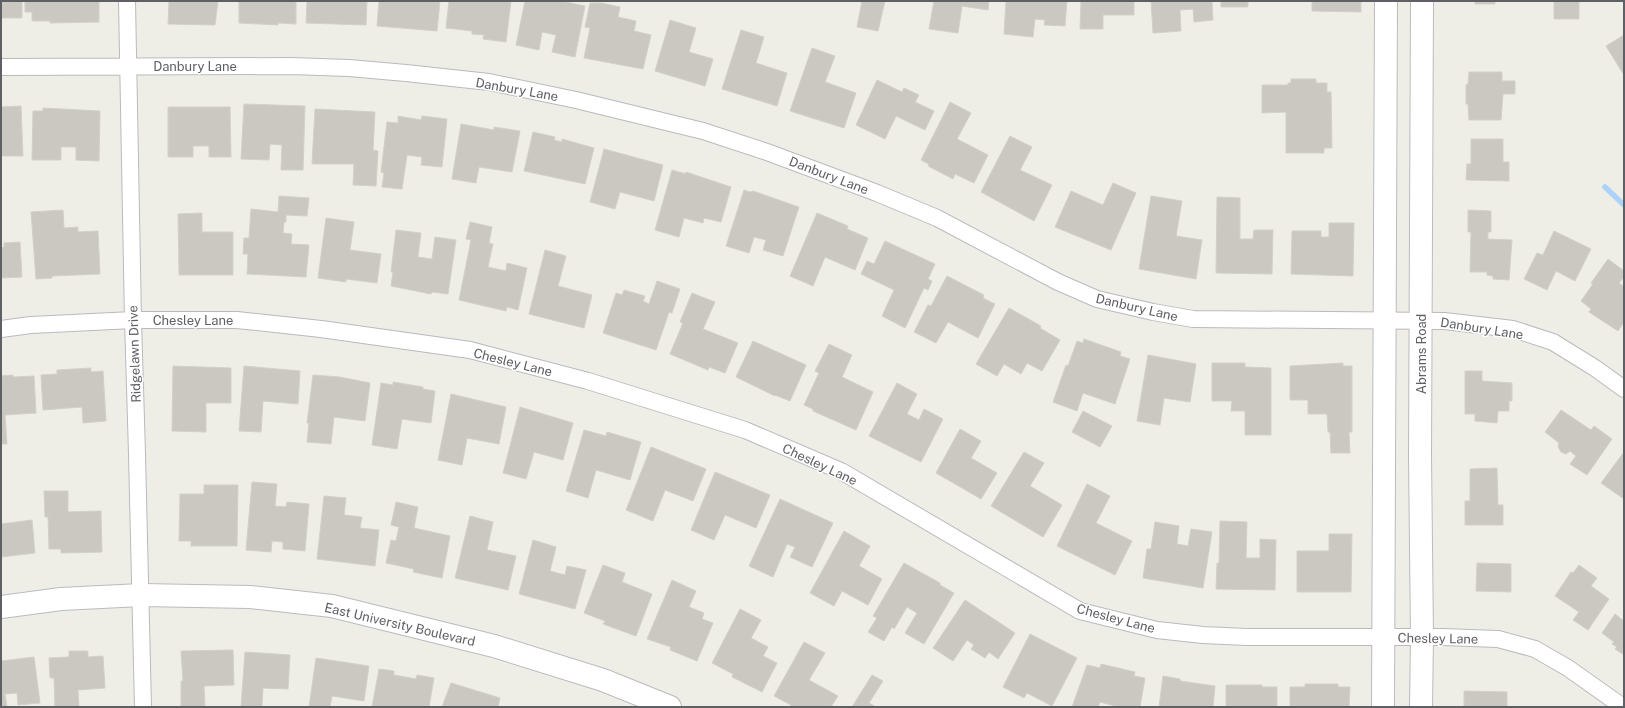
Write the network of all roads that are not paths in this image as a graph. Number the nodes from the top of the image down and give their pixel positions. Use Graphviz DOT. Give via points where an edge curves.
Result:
graph roads {
  1 [pos="127,1"];
  2 [pos="1386,1"];
  3 [pos="1422,1"];
  4 [pos="129,66"];
  5 [pos="1,67"];
  6 [pos="133,320"];
  7 [pos="1385,321"];
  8 [pos="1421,321"];
  9 [pos="1,329"];
  10 [pos="1624,389"];
  11 [pos="141,595"];
  12 [pos="1,607"];
  13 [pos="1383,637"];
  14 [pos="1422,637"];
  15 [pos="143,707"];
  16 [pos="670,707"];
  17 [pos="1383,707"];
  18 [pos="1421,707"];
  19 [pos="1623,707"];
  1 -- 4 [label="street, Ridgelawn Drive"];
  2 -- 7 [label="main road"];
  3 -- 8 [label="main road, Abrams Road"];
  4 -- 5 [label="street, Danbury Lane"];
  4 -- 6 [label="street, Ridgelawn Drive"];
  4 -- 7 [label="street, Danbury Lane" via="349,68 489,82 704,131 767,152 937,218 1058,282 1097,299 1193,319"];
  6 -- 9 [label="street, Chesley Lane"];
  6 -- 11 [label="street, Ridgelawn Drive"];
  6 -- 13 [label="street, Chesley Lane" via="237,320 470,350 588,381 745,430 841,471 1080,611 1157,630 1202,635"];
  7 -- 8 [label="street, Danbury Lane"];
  7 -- 13 [label="main road"];
  8 -- 10 [label="street, Danbury Lane" via="1463,322 1512,329 1553,342"];
  8 -- 14 [label="main road, Abrams Road"];
  11 -- 12 [label="main road, East University Boulevard" via="61,599"];
  11 -- 15 [label="street, Ridgelawn Drive"];
  11 -- 16 [label="main road, East University Boulevard" via="250,597 332,606 494,646 603,680"];
  13 -- 14 [label="street, Chesley Lane"];
  13 -- 17 [label="main road"];
  14 -- 18 [label="main road, Abrams Road"];
  14 -- 19 [label="street, Chesley Lane" via="1498,639 1535,649 1568,668"];
}
